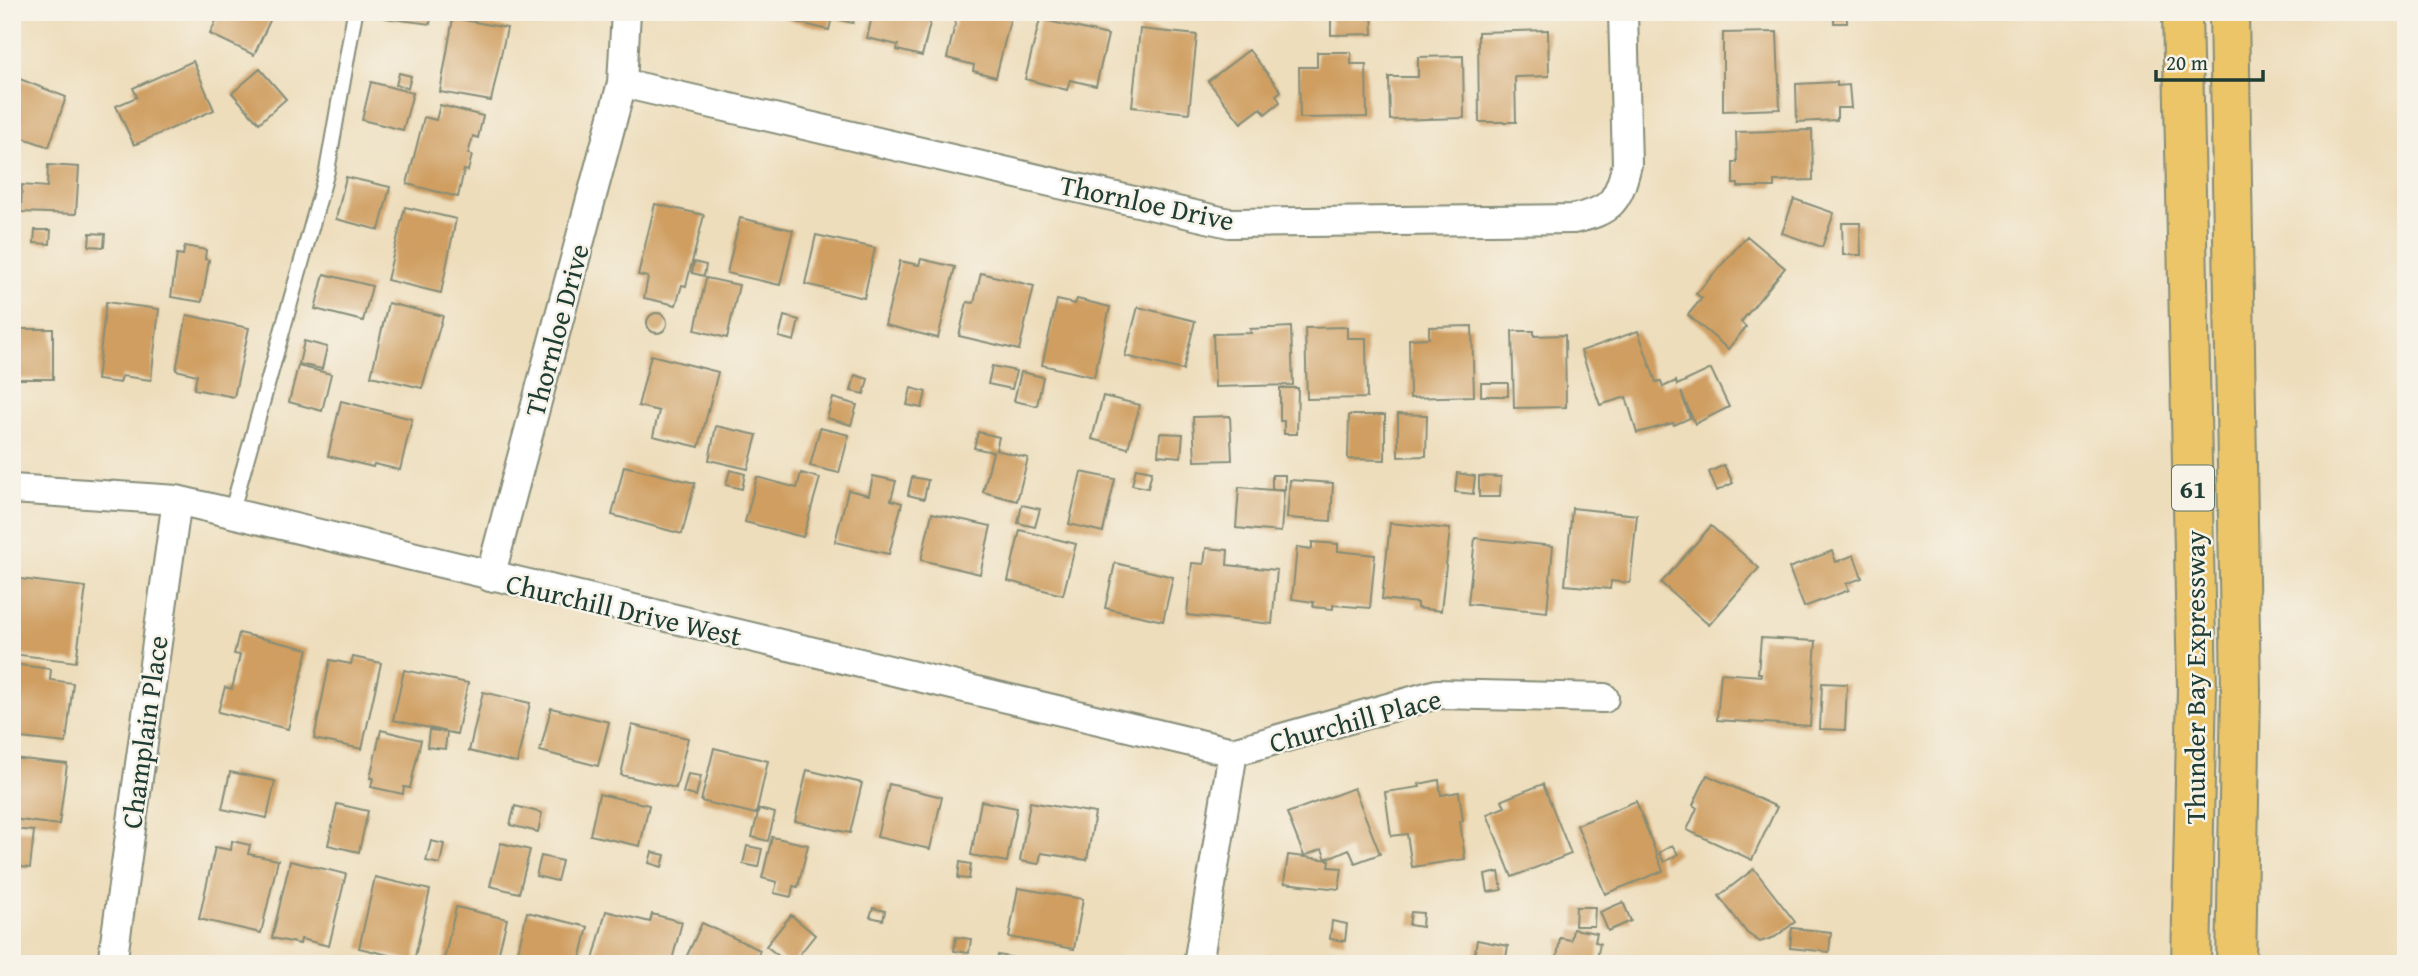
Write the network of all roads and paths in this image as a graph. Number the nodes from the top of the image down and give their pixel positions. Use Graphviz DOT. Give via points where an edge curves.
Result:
graph roads {
  1 [pos="355,12"];
  2 [pos="626,12"];
  3 [pos="1623,12"];
  4 [pos="2182,12"];
  5 [pos="2229,12"];
  6 [pos="622,83"];
  7 [pos="12,489"];
  8 [pos="177,500"];
  9 [pos="231,514"];
  10 [pos="490,577"];
  11 [pos="1604,698"];
  12 [pos="1233,752"];
  13 [pos="112,964"];
  14 [pos="1198,964"];
  15 [pos="2191,964"];
  16 [pos="2236,964"];
  1 -- 9 [label="lane" via="327,171"];
  2 -- 6 [label="street, Thornloe Drive"];
  3 -- 6 [label="street, Thornloe Drive" via="1627,164 1612,204 1573,219 1229,223"];
  4 -- 15 [label="highway, Thunder Bay Expressway / 61" via="2197,686"];
  5 -- 16 [label="highway, Thunder Bay Expressway / 61" via="2241,690"];
  6 -- 10 [label="street, Thornloe Drive"];
  7 -- 8 [label="street, Churchill Drive West"];
  8 -- 9 [label="street, Churchill Drive West"];
  8 -- 13 [label="street, Champlain Place"];
  9 -- 10 [label="street, Churchill Drive West"];
  10 -- 12 [label="street, Churchill Drive West"];
  11 -- 12 [label="street, Churchill Place" via="1437,694"];
  12 -- 14 [label="street"];
}
